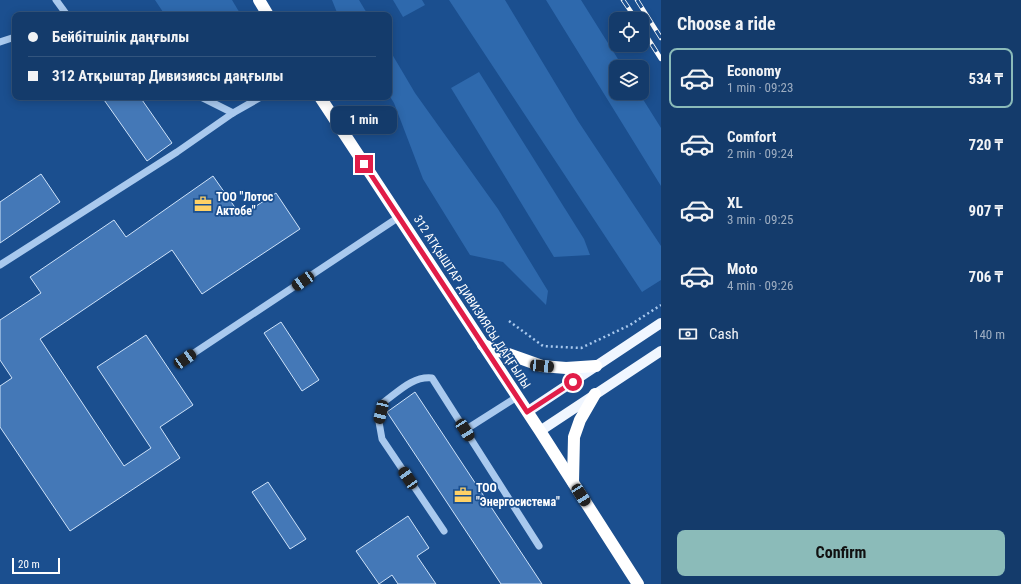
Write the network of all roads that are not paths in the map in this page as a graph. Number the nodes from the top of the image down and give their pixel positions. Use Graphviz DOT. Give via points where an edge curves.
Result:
graph roads {
  1 [pos="56,0"];
  2 [pos="259,0"];
  3 [pos="65,12"];
  4 [pos="266,12"];
  5 [pos="12,38"];
  6 [pos="0,42"];
  7 [pos="207,100"];
  8 [pos="256,100"];
  9 [pos="322,100"];
  10 [pos="233,113"];
  11 [pos="399,217"];
  12 [pos="0,265"];
  13 [pos="661,323"];
  14 [pos="483,345"];
  15 [pos="661,351"];
  16 [pos="185,359"];
  17 [pos="596,366"];
  18 [pos="595,394"];
  19 [pos="517,397"];
  20 [pos="527,412"];
  21 [pos="465,430"];
  22 [pos="540,431"];
  23 [pos="573,482"];
  24 [pos="444,531"];
  25 [pos="539,546"];
  26 [pos="638,584"];
  1 -- 3 [label="lane"];
  2 -- 4 [label="highway"];
  5 -- 6 [label="lane"];
  7 -- 10 [label="lane"];
  8 -- 10 [label="lane"];
  9 -- 11 [label="highway, 312 АТҚЫШТАР ДИВИЗИЯСЫ ДАҢҒЫЛЫ"];
  10 -- 12 [label="lane" via="178,152"];
  11 -- 14 [label="highway, 312 АТҚЫШТАР ДИВИЗИЯСЫ ДАҢҒЫЛЫ"];
  11 -- 16 [label="lane"];
  13 -- 17 [label="main road"];
  14 -- 17 [label="highway" via="542,366"];
  14 -- 19 [label="highway, 312 АТҚЫШТАР ДИВИЗИЯСЫ ДАҢҒЫЛЫ"];
  15 -- 18 [label="main road"];
  17 -- 20 [label="main road"];
  18 -- 22 [label="main road"];
  18 -- 23 [label="highway" via="580,420 574,437"];
  19 -- 20 [label="highway, 312 АТҚЫШТАР ДИВИЗИЯСЫ ДАҢҒЫЛЫ"];
  19 -- 21 [label="lane"];
  20 -- 22 [label="highway, 312 АТҚЫШТАР ДИВИЗИЯСЫ ДАҢҒЫЛЫ"];
  21 -- 24 [label="lane" via="432,378 416,378 384,402 379,422 382,439"];
  21 -- 25 [label="lane"];
  22 -- 23 [label="highway, 312 АТҚЫШТАР ДИВИЗИЯСЫ ДАҢҒЫЛЫ"];
  23 -- 26 [label="highway, 312 АТҚЫШТАР ДИВИЗИЯСЫ ДАҢҒЫЛЫ"];
}
